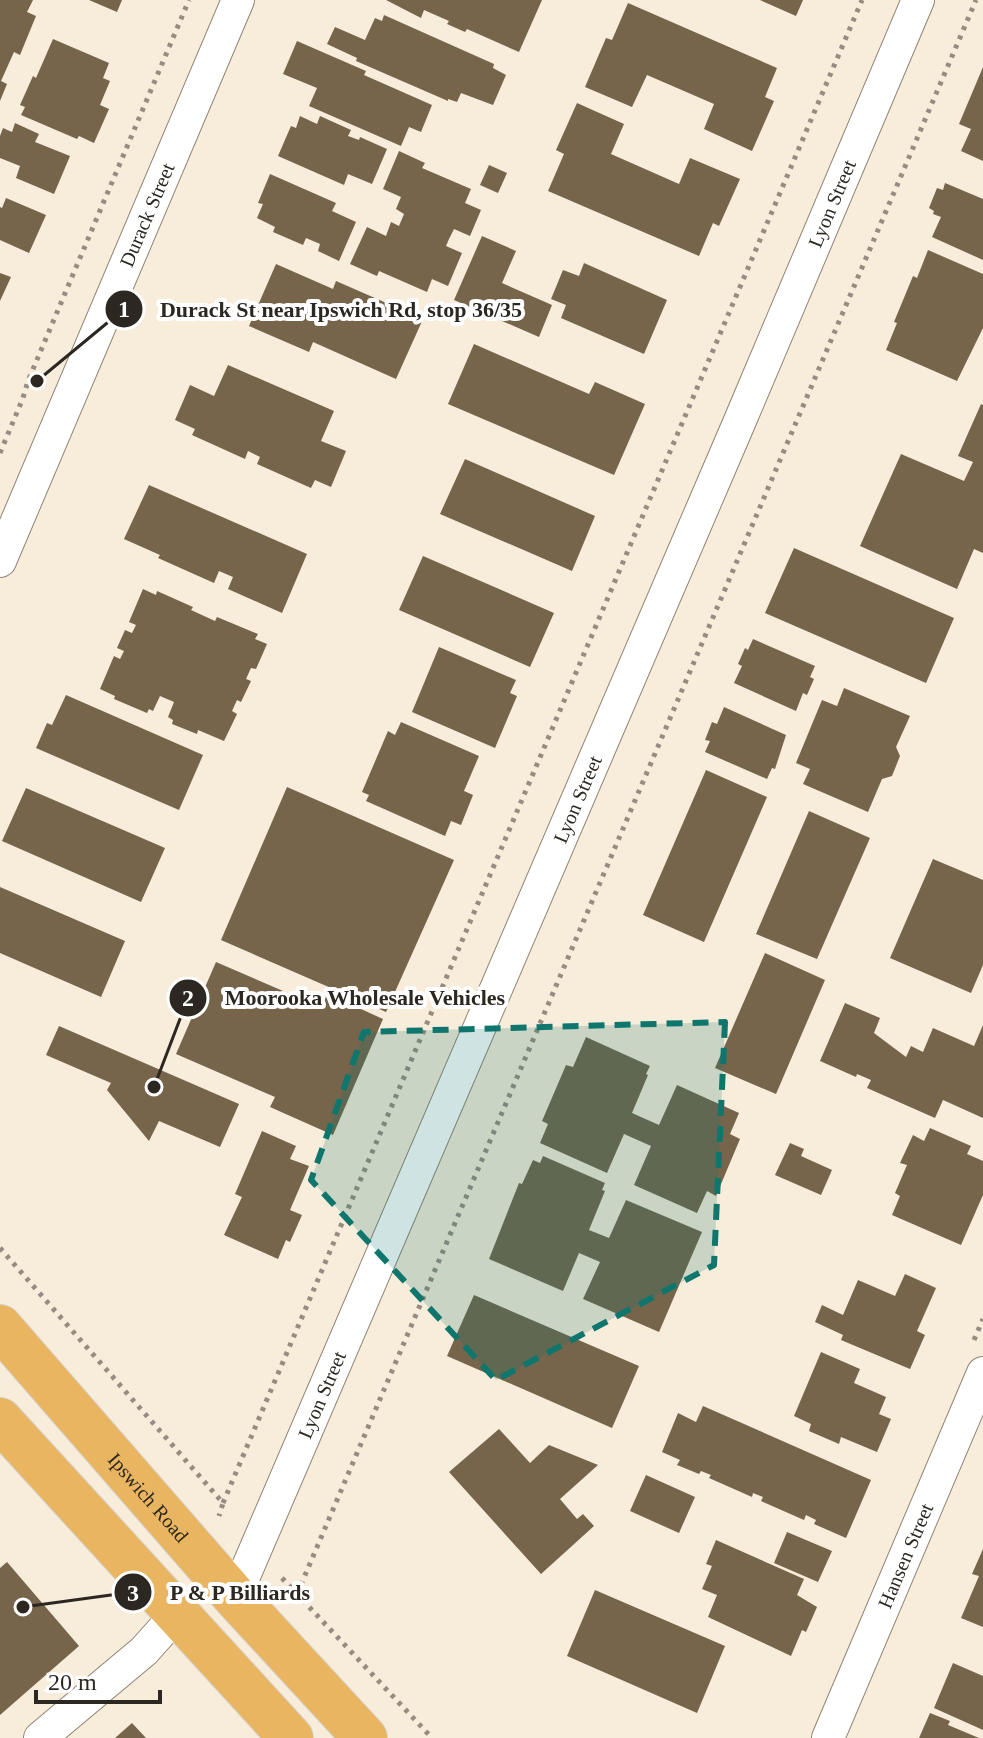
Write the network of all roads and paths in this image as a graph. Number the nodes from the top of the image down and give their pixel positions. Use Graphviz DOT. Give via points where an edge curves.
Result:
graph roads {
  1 [pos="189,0"];
  2 [pos="238,0"];
  3 [pos="862,0"];
  4 [pos="918,0"];
  5 [pos="976,0"];
  6 [pos="0,453"];
  7 [pos="0,561"];
  8 [pos="0,1248"];
  9 [pos="0,1327"];
  10 [pos="983,1373"];
  11 [pos="0,1420"];
  12 [pos="223,1503"];
  13 [pos="225,1525"];
  14 [pos="285,1580"];
  15 [pos="297,1594"];
  16 [pos="235,1597"];
  17 [pos="177,1614"];
  18 [pos="40,1738"];
  19 [pos="291,1738"];
  20 [pos="365,1738"];
  21 [pos="432,1738"];
  22 [pos="828,1738"];
  1 -- 6 [label="path"];
  2 -- 7 [label="street, Durack Street"];
  3 -- 12 [label="path"];
  4 -- 16 [label="street, Lyon Street"];
  5 -- 15 [label="path"];
  8 -- 12 [label="path"];
  9 -- 16 [label="highway, Ipswich Road"];
  10 -- 22 [label="street, Hansen Street"];
  11 -- 17 [label="highway"];
  12 -- 13 [label="path" via="219,1518"];
  14 -- 15 [label="path"];
  15 -- 21 [label="path"];
  16 -- 20 [label="highway, Ipswich Road"];
  17 -- 18 [label="street" via="144,1651"];
  17 -- 19 [label="highway"];
}
